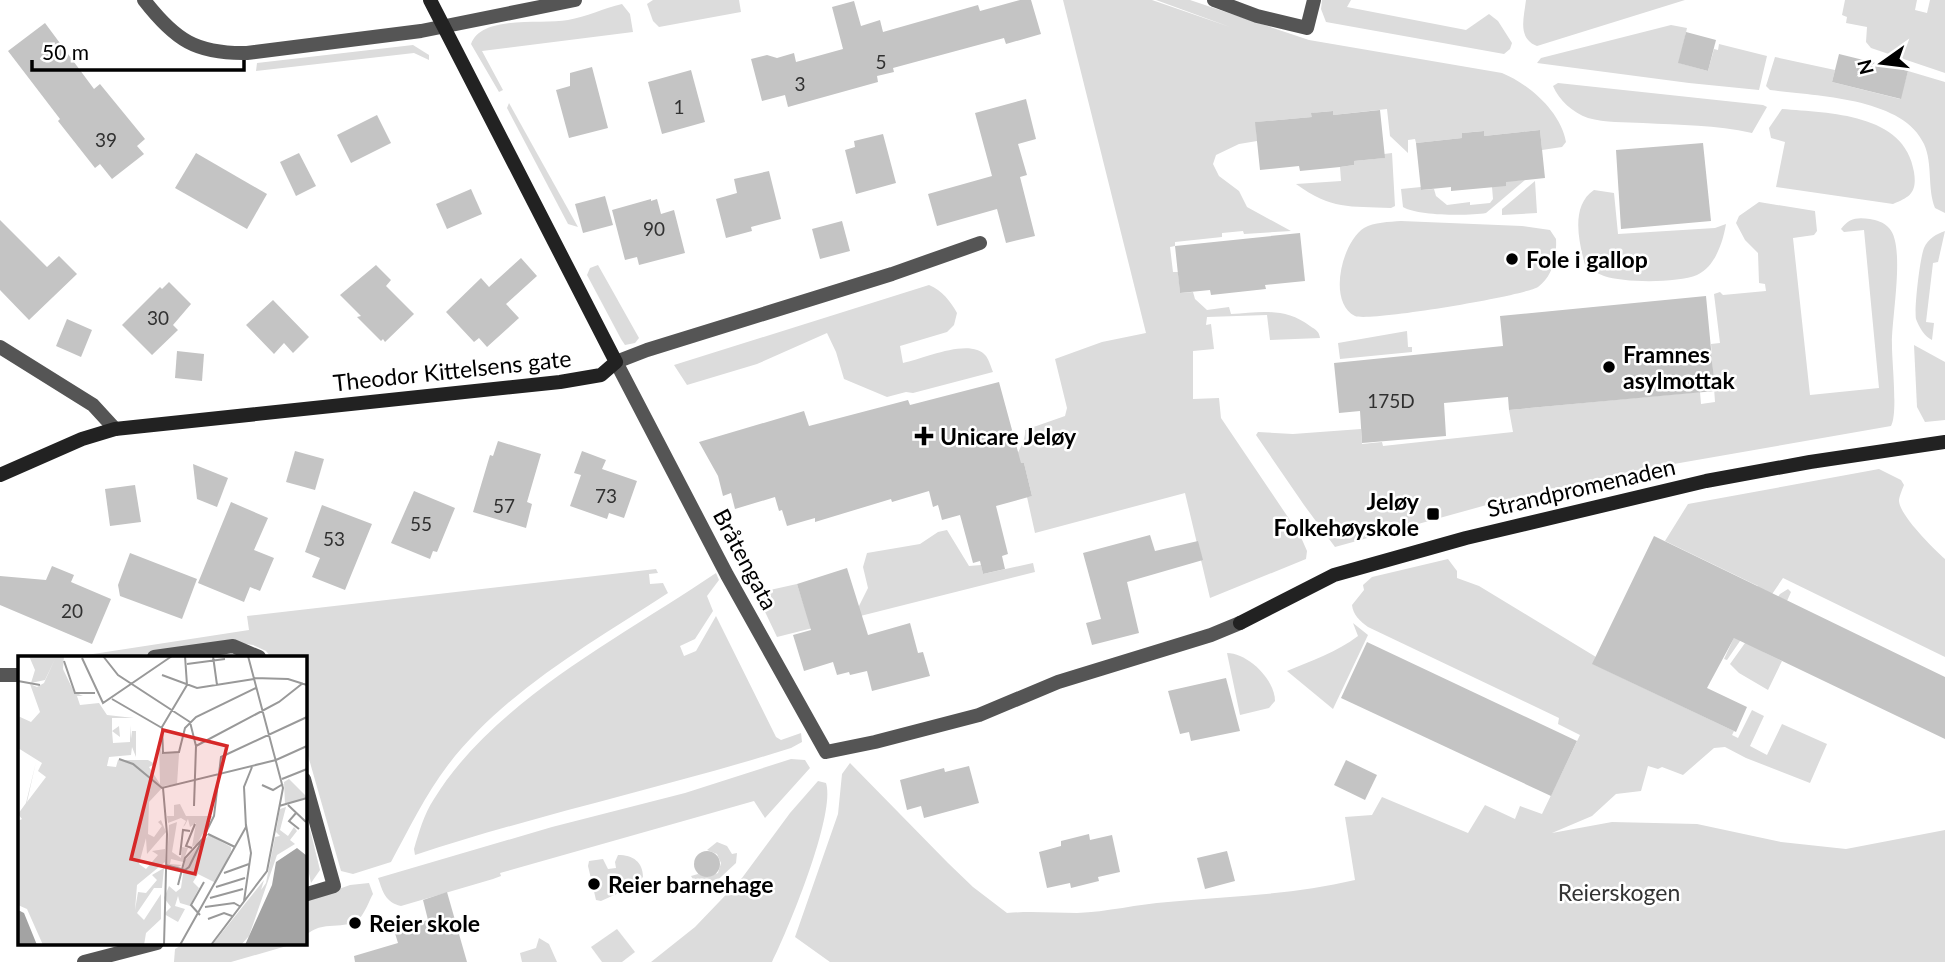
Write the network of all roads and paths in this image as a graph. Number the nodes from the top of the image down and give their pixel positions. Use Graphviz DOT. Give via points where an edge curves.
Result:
graph roads {
  1 [pos="144,0"];
  2 [pos="430,0"];
  3 [pos="575,0"];
  4 [pos="1214,0"];
  5 [pos="1314,0"];
  6 [pos="444,26"];
  7 [pos="980,243"];
  8 [pos="0,347"];
  9 [pos="616,362"];
  10 [pos="115,429"];
  11 [pos="1945,442"];
  12 [pos="0,475"];
  13 [pos="1240,623"];
  14 [pos="161,656"];
  15 [pos="257,656"];
  16 [pos="0,674"];
  17 [pos="18,675"];
  18 [pos="306,786"];
  19 [pos="306,894"];
  20 [pos="153,944"];
  21 [pos="84,962"];
  1 -- 6 [label="street" via="178,37 220,54"];
  2 -- 6 [label="street, Bråtengata"];
  3 -- 6 [label="street"];
  4 -- 5 [label="street" via="1307,28"];
  6 -- 9 [label="street, Bråtengata"];
  7 -- 9 [label="street, Theodor Kittelsens gate"];
  8 -- 10 [label="street" via="93,405"];
  9 -- 10 [label="street, Theodor Kittelsens gate" via="601,375 560,382"];
  9 -- 13 [label="street, Bråtengata" via="826,752 979,715 1058,682"];
  10 -- 12 [label="street, Theodor Kittelsens gate"];
  11 -- 13 [label="street, Strandpromenaden" via="1706,481 1466,538 1334,575"];
  14 -- 15 [label="street" via="233,646"];
  16 -- 17 [label="street"];
  18 -- 19 [label="street" via="334,886"];
  20 -- 21 [label="street"];
}
